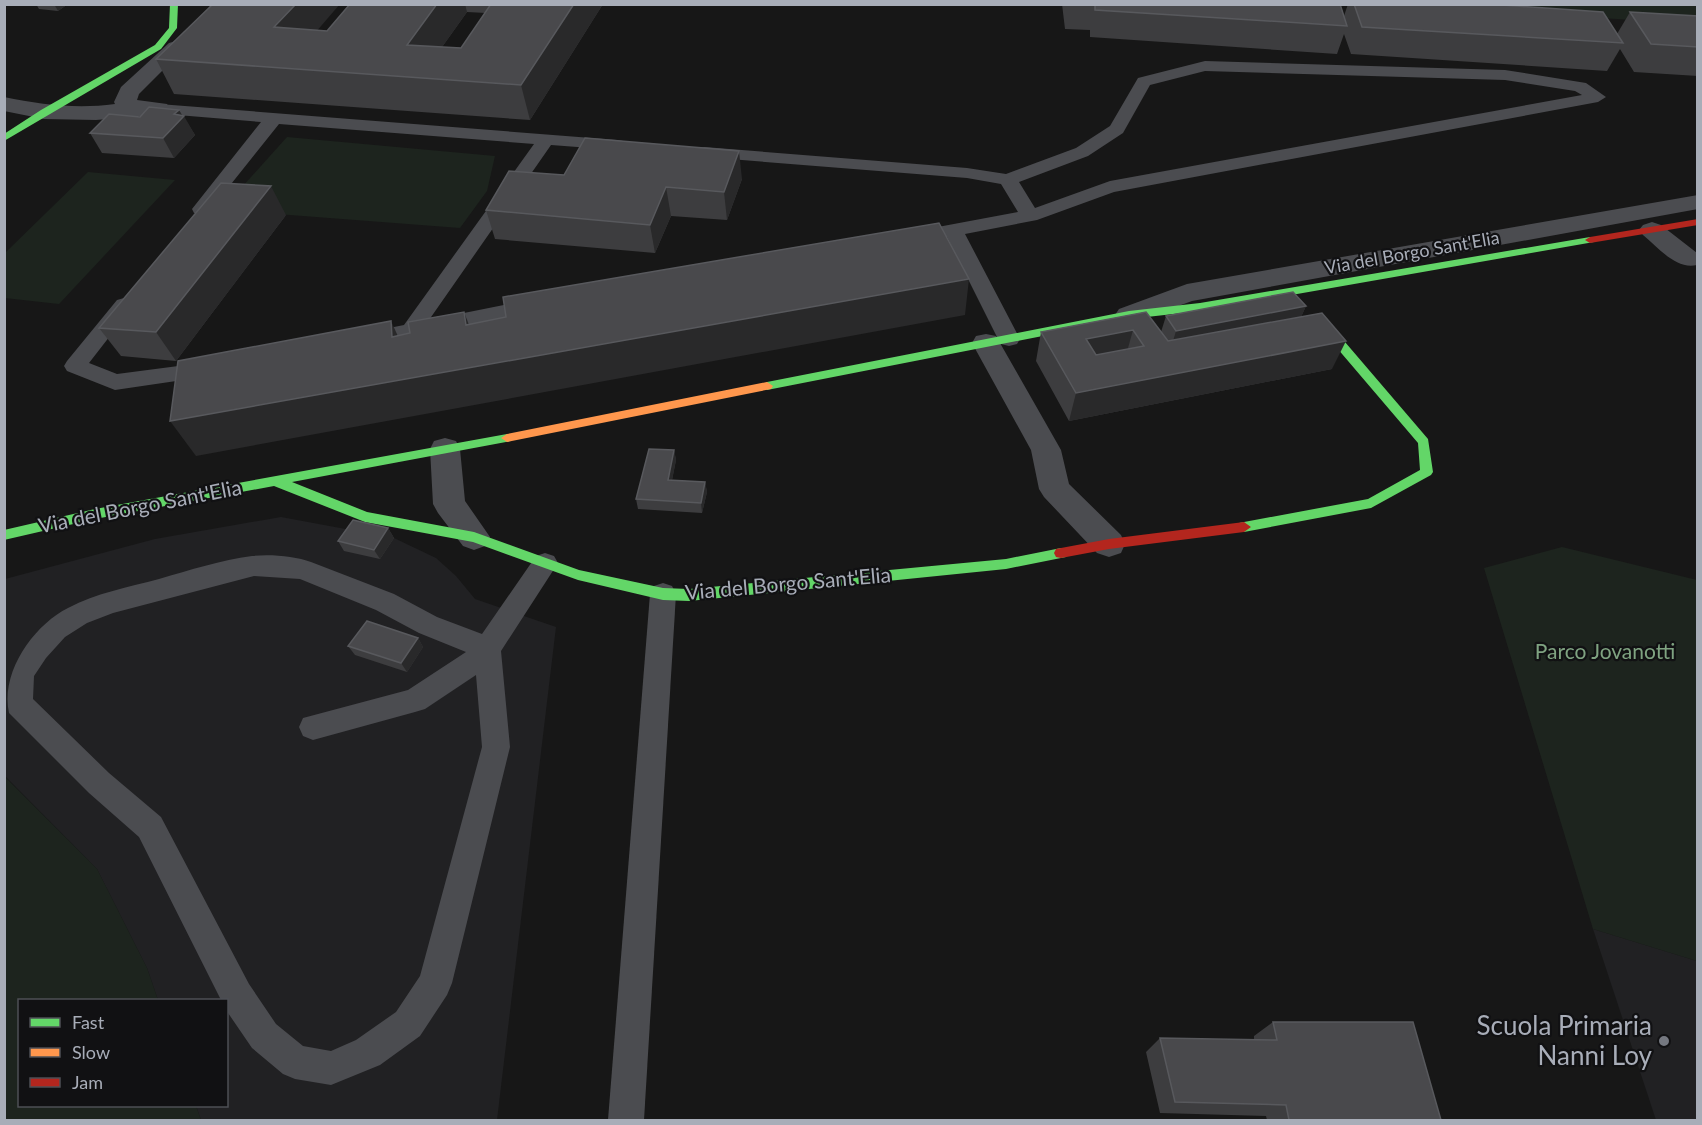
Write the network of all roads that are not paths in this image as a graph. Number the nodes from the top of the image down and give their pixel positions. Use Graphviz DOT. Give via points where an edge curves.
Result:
graph roads {
  1 [pos="174,4"];
  2 [pos="136,61"];
  3 [pos="4,104"];
  4 [pos="136,108"];
  5 [pos="159,109"];
  6 [pos="44,112"];
  7 [pos="274,118"];
  8 [pos="4,138"];
  9 [pos="546,140"];
  10 [pos="639,147"];
  11 [pos="686,151"];
  12 [pos="1008,180"];
  13 [pos="1698,202"];
  14 [pos="1030,216"];
  15 [pos="1698,222"];
  16 [pos="187,227"];
  17 [pos="953,230"];
  18 [pos="1652,230"];
  19 [pos="896,240"];
  20 [pos="1694,261"];
  21 [pos="135,291"];
  22 [pos="551,303"];
  23 [pos="1129,315"];
  24 [pos="411,330"];
  25 [pos="1335,338"];
  26 [pos="997,341"];
  27 [pos="344,343"];
  28 [pos="232,365"];
  29 [pos="445,449"];
  30 [pos="275,481"];
  31 [pos="4,535"];
  32 [pos="474,537"];
  33 [pos="1109,544"];
  34 [pos="545,562"];
  35 [pos="663,594"];
  36 [pos="487,648"];
  37 [pos="313,727"];
  38 [pos="626,1120"];
  1 -- 2 [label="street" via="171,35"];
  2 -- 4 [label="street" via="184,40 129,92 125,102"];
  2 -- 6 [label="street"];
  3 -- 6 [label="street"];
  4 -- 5 [label="street"];
  4 -- 6 [label="street" via="96,113"];
  5 -- 7 [label="lane"];
  6 -- 8 [label="street"];
  7 -- 9 [label="lane"];
  7 -- 16 [label="lane"];
  9 -- 10 [label="lane"];
  9 -- 24 [label="lane"];
  11 -- 12 [label="lane" via="967,173"];
  12 -- 14 [label="lane"];
  12 -- 14 [label="lane" via="1082,152 1117,129 1144,82 1205,66 1505,75 1580,87 1598,97 1110,187"];
  13 -- 23 [label="street, Via del Borgo Sant'Elia" via="1187,293"];
  14 -- 17 [label="lane"];
  15 -- 18 [label="street, Via del Borgo Sant'Elia"];
  17 -- 19 [label="lane"];
  17 -- 26 [label="lane"];
  18 -- 20 [label="street"];
  18 -- 23 [label="street, Via del Borgo Sant'Elia" via="1200,307"];
  21 -- 28 [label="lane" via="75,366 115,382"];
  22 -- 24 [label="lane"];
  23 -- 26 [label="street, Via del Borgo Sant'Elia"];
  24 -- 27 [label="lane"];
  25 -- 33 [label="street, Via del Borgo Sant'Elia" via="1424,442 1427,472 1371,503 1236,528"];
  26 -- 29 [label="street, Via del Borgo Sant'Elia"];
  26 -- 33 [label="street" via="1046,450 1055,489"];
  29 -- 30 [label="street, Via del Borgo Sant'Elia"];
  29 -- 32 [label="street" via="449,504"];
  30 -- 31 [label="street, Via del Borgo Sant'Elia"];
  30 -- 32 [label="street, Via del Borgo Sant'Elia" via="365,516"];
  32 -- 34 [label="street, Via del Borgo Sant'Elia"];
  33 -- 35 [label="street, Via del Borgo Sant'Elia" via="1006,564 689,595"];
  34 -- 35 [label="street, Via del Borgo Sant'Elia" via="578,575"];
  34 -- 36 [label="lane"];
  35 -- 38 [label="lane"];
  36 -- 36 [label="lane" via="302,568 254,566 108,603 78,615 56,629 20,674 19,704 150,827 237,996 264,1036 295,1062 331,1068 368,1053 408,1024 435,983 496,747"];
  36 -- 37 [label="lane" via="474,662 415,700"];
}
